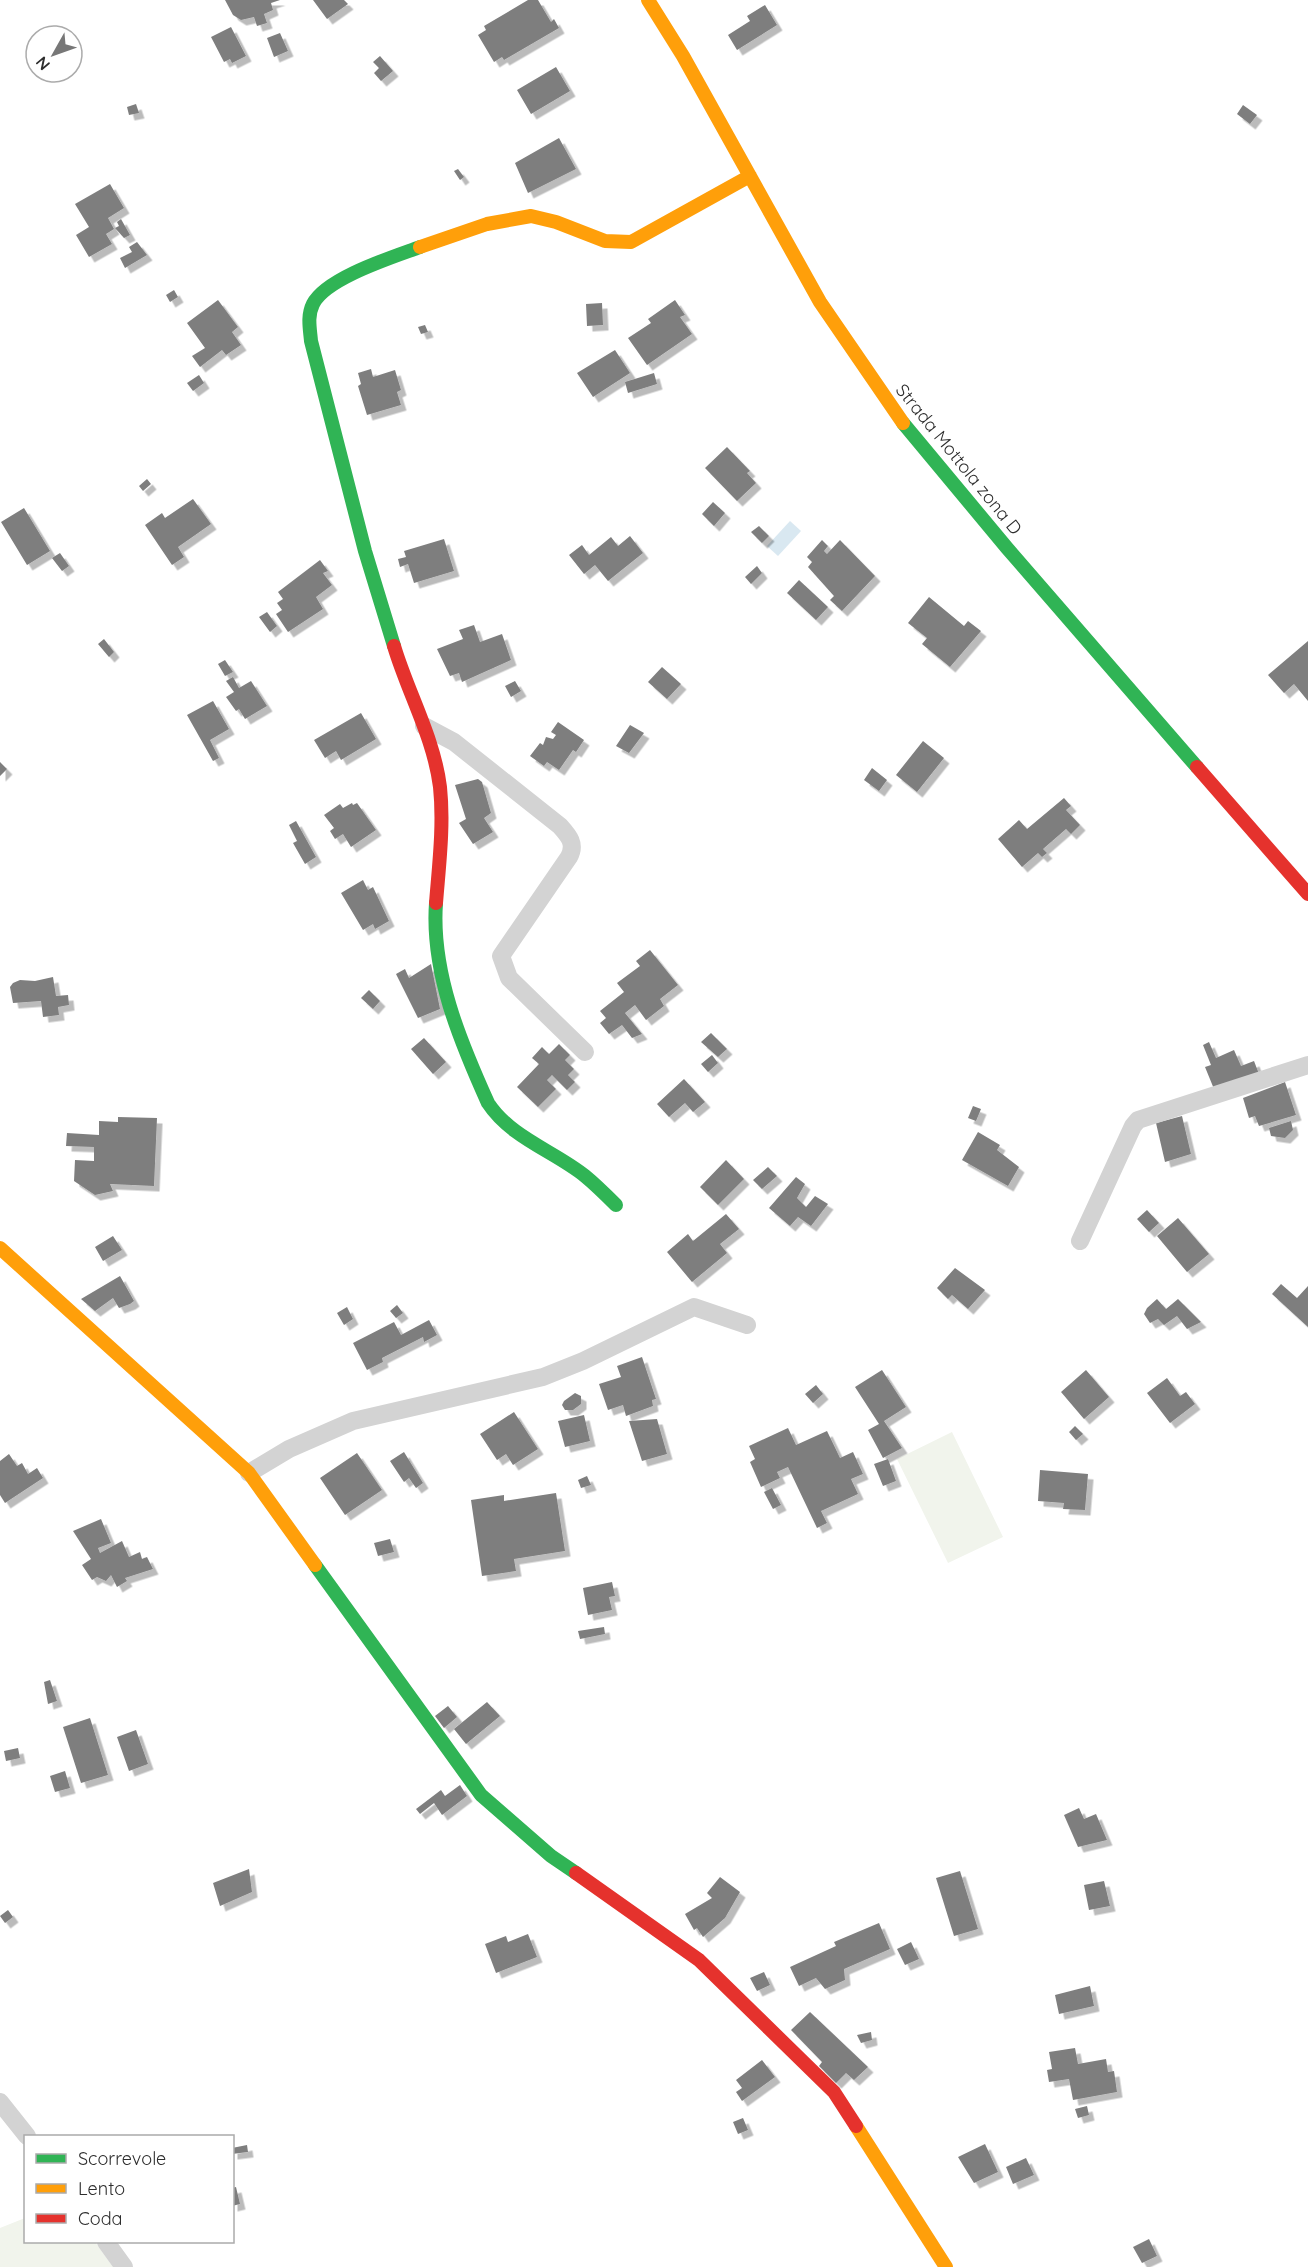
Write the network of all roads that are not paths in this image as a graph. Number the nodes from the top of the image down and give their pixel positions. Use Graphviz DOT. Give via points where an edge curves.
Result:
graph roads {
  1 [pos="648,0"];
  2 [pos="750,176"];
  3 [pos="424,726"];
  4 [pos="1308,894"];
  5 [pos="585,1052"];
  6 [pos="1308,1065"];
  7 [pos="616,1205"];
  8 [pos="1080,1240"];
  9 [pos="0,1248"];
  10 [pos="747,1325"];
  11 [pos="249,1473"];
  12 [pos="0,2102"];
  13 [pos="26,2135"];
  14 [pos="107,2243"];
  15 [pos="124,2267"];
  16 [pos="946,2267"];
  1 -- 2 [label="street, Strada Mottola zona D"];
  2 -- 3 [label="street" via="630,243 605,241 530,216 475,226 353,276 319,295 311,307 311,341 365,551 396,653"];
  2 -- 4 [label="street, Strada Mottola zona D" via="820,302 905,426"];
  3 -- 5 [label="street" via="454,742 560,826 571,840 573,849 569,857 501,957 509,978"];
  3 -- 7 [label="street" via="440,786 434,932 458,1033 494,1112 540,1149 584,1175"];
  6 -- 8 [label="street" via="1138,1120"];
  9 -- 11 [label="street"];
  10 -- 11 [label="street" via="694,1307 543,1377 353,1421 289,1449"];
  11 -- 16 [label="street" via="481,1795 551,1856 699,1960 834,2092"];
  12 -- 13 [label="street"];
  14 -- 15 [label="street"];
}
